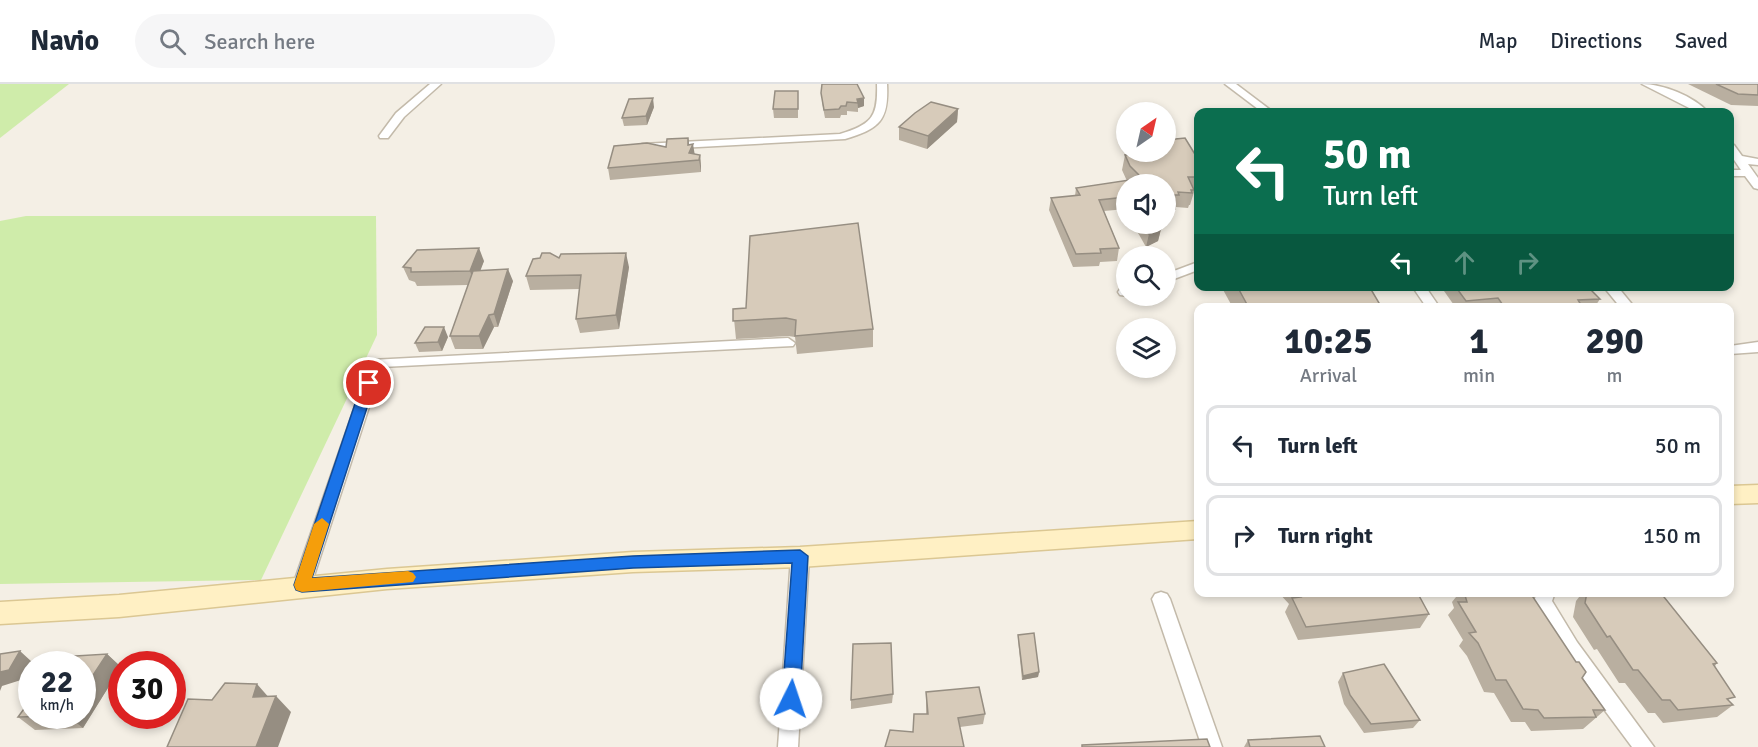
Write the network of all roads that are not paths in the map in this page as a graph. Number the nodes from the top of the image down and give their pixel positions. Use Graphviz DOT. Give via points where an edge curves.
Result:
graph roads {
  1 [pos="436,84"];
  2 [pos="882,84"];
  3 [pos="1230,84"];
  4 [pos="1647,84"];
  5 [pos="1263,108"];
  6 [pos="1697,108"];
  7 [pos="384,136"];
  8 [pos="633,148"];
  9 [pos="1734,152"];
  10 [pos="1739,159"];
  11 [pos="1758,162"];
  12 [pos="1734,173"];
  13 [pos="1747,173"];
  14 [pos="1758,186"];
  15 [pos="1194,268"];
  16 [pos="1176,274"];
  17 [pos="1614,291"];
  18 [pos="1624,303"];
  19 [pos="788,343"];
  20 [pos="1758,347"];
  21 [pos="1734,350"];
  22 [pos="1758,494"];
  23 [pos="1734,495"];
  24 [pos="1194,531"];
  25 [pos="800,556"];
  26 [pos="302,585"];
  27 [pos="1544,597"];
  28 [pos="1161,599"];
  29 [pos="0,613"];
  30 [pos="788,747"];
  31 [pos="1212,747"];
  32 [pos="1644,747"];
  1 -- 7 [label="street" via="400,115"];
  2 -- 8 [label="street" via="884,107 878,121 863,131 841,137"];
  3 -- 5 [label="street"];
  4 -- 6 [label="street"];
  9 -- 10 [label="street"];
  10 -- 11 [label="street"];
  10 -- 13 [label="street"];
  12 -- 13 [label="street"];
  13 -- 14 [label="street"];
  15 -- 16 [label="street"];
  17 -- 18 [label="street"];
  19 -- 26 [label="street" via="376,363"];
  20 -- 21 [label="street"];
  22 -- 23 [label="street"];
  24 -- 25 [label="street"];
  25 -- 26 [label="street" via="633,562"];
  25 -- 30 [label="street"];
  26 -- 29 [label="street" via="119,606"];
  27 -- 32 [label="street" via="1543,602 1570,648"];
  28 -- 31 [label="street"];
}
